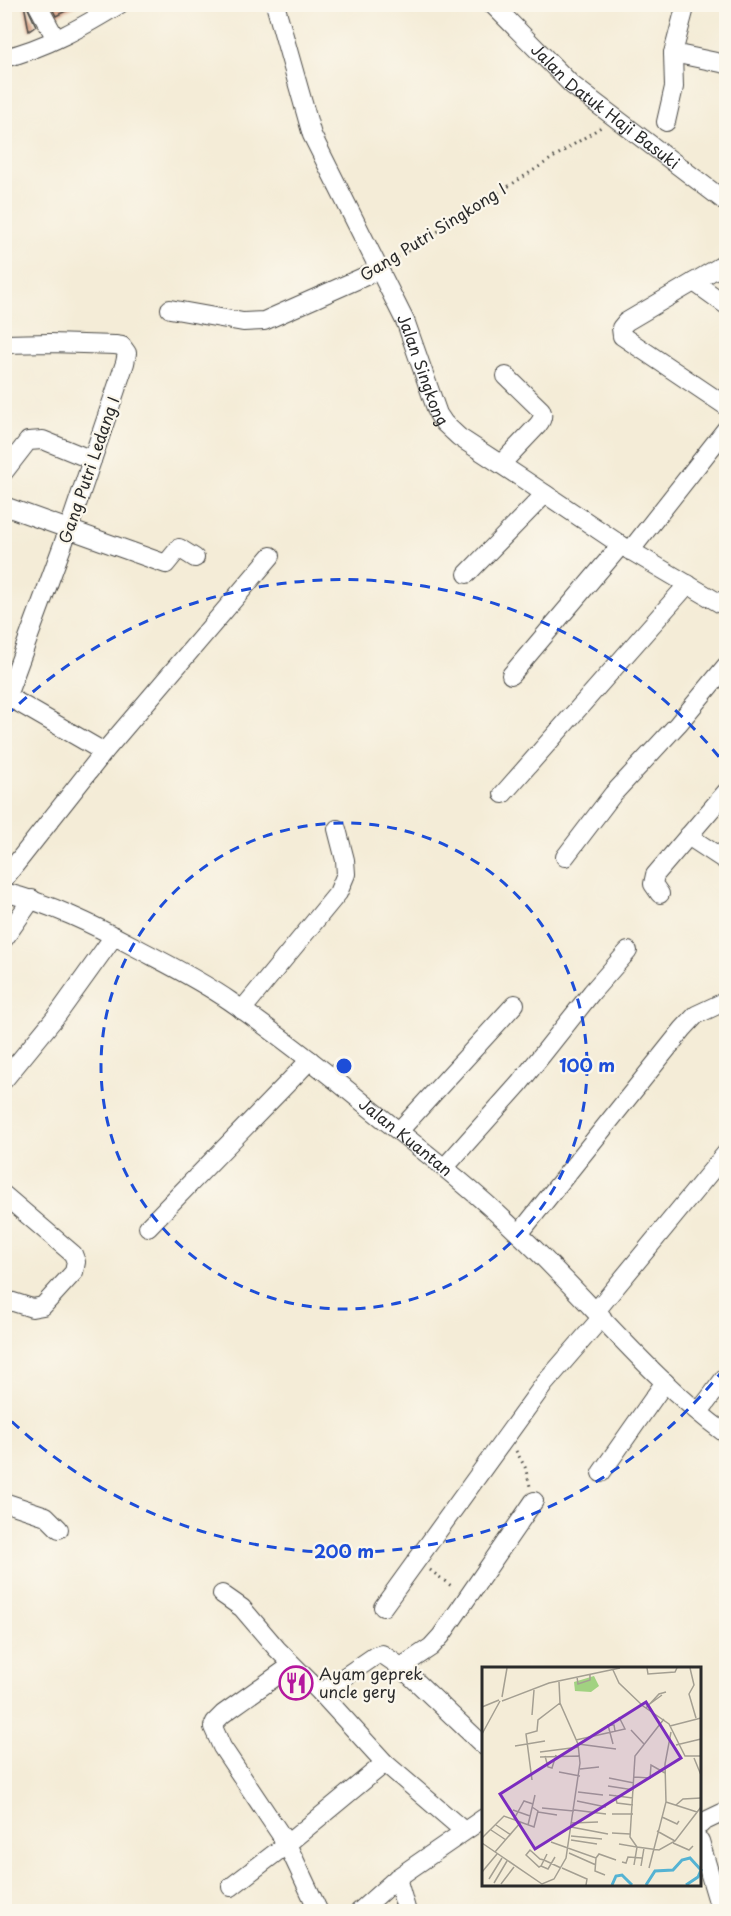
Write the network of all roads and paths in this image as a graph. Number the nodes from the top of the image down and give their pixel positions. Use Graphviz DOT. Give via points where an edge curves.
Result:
graph roads {
  1 [pos="120,4"];
  2 [pos="275,4"];
  3 [pos="492,4"];
  4 [pos="686,4"];
  5 [pos="40,7"];
  6 [pos="57,39"];
  7 [pos="673,52"];
  8 [pos="4,58"];
  9 [pos="726,64"];
  10 [pos="615,118"];
  11 [pos="666,122"];
  12 [pos="726,201"];
  13 [pos="726,263"];
  14 [pos="379,270"];
  15 [pos="694,282"];
  16 [pos="726,305"];
  17 [pos="170,309"];
  18 [pos="4,344"];
  19 [pos="506,376"];
  20 [pos="726,406"];
  21 [pos="726,429"];
  22 [pos="92,460"];
  23 [pos="501,464"];
  24 [pos="4,472"];
  25 [pos="545,494"];
  26 [pos="4,506"];
  27 [pos="69,528"];
  28 [pos="626,548"];
  29 [pos="271,556"];
  30 [pos="195,558"];
  31 [pos="467,574"];
  32 [pos="688,584"];
  33 [pos="726,607"];
  34 [pos="726,666"];
  35 [pos="512,675"];
  36 [pos="6,700"];
  37 [pos="104,753"];
  38 [pos="726,792"];
  39 [pos="503,794"];
  40 [pos="337,829"];
  41 [pos="688,836"];
  42 [pos="564,857"];
  43 [pos="726,861"];
  44 [pos="4,879"];
  45 [pos="4,892"];
  46 [pos="660,894"];
  47 [pos="32,899"];
  48 [pos="114,936"];
  49 [pos="4,939"];
  50 [pos="628,951"];
  51 [pos="726,1000"];
  52 [pos="515,1004"];
  53 [pos="242,1010"];
  54 [pos="310,1060"];
  55 [pos="4,1080"];
  56 [pos="399,1131"];
  57 [pos="726,1153"];
  58 [pos="445,1167"];
  59 [pos="4,1195"];
  60 [pos="148,1227"];
  61 [pos="519,1234"];
  62 [pos="4,1299"];
  63 [pos="599,1314"];
  64 [pos="726,1376"];
  65 [pos="665,1382"];
  66 [pos="699,1412"];
  67 [pos="726,1434"];
  68 [pos="504,1439"];
  69 [pos="601,1473"];
  70 [pos="4,1502"];
  71 [pos="534,1502"];
  72 [pos="59,1529"];
  73 [pos="417,1560"];
  74 [pos="222,1594"];
  75 [pos="466,1598"];
  76 [pos="383,1607"];
  77 [pos="292,1665"];
  78 [pos="401,1667"];
  79 [pos="321,1693"];
  80 [pos="482,1745"];
  81 [pos="385,1763"];
  82 [pos="726,1811"];
  83 [pos="482,1819"];
  84 [pos="701,1824"];
  85 [pos="464,1831"];
  86 [pos="287,1844"];
  87 [pos="701,1847"];
  88 [pos="397,1878"];
  89 [pos="231,1887"];
  90 [pos="4,1902"];
  91 [pos="15,1911"];
  92 [pos="319,1911"];
  93 [pos="359,1911"];
  94 [pos="407,1911"];
  95 [pos="721,1911"];
  1 -- 6 [label="street"];
  2 -- 14 [label="street, Jalan Singkong" via="312,135"];
  3 -- 10 [label="street, Jalan Datuk Haji Basuki" via="572,85"];
  4 -- 7 [label="street"];
  5 -- 6 [label="street"];
  6 -- 8 [label="street"];
  7 -- 9 [label="street"];
  7 -- 11 [label="street" via="674,87"];
  10 -- 12 [label="street, Jalan Datuk Haji Basuki"];
  10 -- 14 [label="path, Gang Putri Singkong I"];
  13 -- 15 [label="street"];
  14 -- 17 [label="street, Gang Putri Singkong I" via="264,321 243,322"];
  14 -- 23 [label="street, Jalan Singkong" via="406,323 438,414 459,437"];
  15 -- 16 [label="street"];
  15 -- 20 [label="street" via="626,322 621,328 622,336"];
  18 -- 22 [label="street, Gang Putri Ledang I" via="115,345 126,349 125,363"];
  19 -- 23 [label="street" via="543,414 538,425"];
  21 -- 28 [label="street"];
  22 -- 24 [label="street" via="43,440 28,441"];
  22 -- 27 [label="street, Gang Putri Ledang I"];
  23 -- 25 [label="street, Jalan Singkong"];
  25 -- 28 [label="street, Jalan Singkong"];
  25 -- 31 [label="street"];
  26 -- 27 [label="street"];
  27 -- 30 [label="street" via="166,564 179,548"];
  27 -- 36 [label="street, Gang Putri Ledang I"];
  28 -- 32 [label="street, Jalan Singkong"];
  28 -- 35 [label="street"];
  29 -- 37 [label="street"];
  32 -- 33 [label="street, Jalan Singkong"];
  32 -- 39 [label="street"];
  34 -- 42 [label="street" via="613,794"];
  36 -- 37 [label="street"];
  37 -- 44 [label="street"];
  38 -- 41 [label="street"];
  40 -- 53 [label="street" via="346,874 338,893"];
  41 -- 43 [label="street"];
  41 -- 46 [label="street" via="652,880"];
  45 -- 47 [label="street, Jalan Kuantan"];
  47 -- 48 [label="street, Jalan Kuantan"];
  47 -- 49 [label="street"];
  48 -- 53 [label="street, Jalan Kuantan"];
  48 -- 55 [label="street"];
  50 -- 58 [label="street"];
  51 -- 61 [label="street" via="696,1015 683,1029"];
  52 -- 56 [label="street"];
  53 -- 54 [label="street, Jalan Kuantan"];
  54 -- 56 [label="street, Jalan Kuantan"];
  54 -- 60 [label="street"];
  56 -- 58 [label="street, Jalan Kuantan"];
  57 -- 63 [label="street"];
  58 -- 61 [label="street, Jalan Kuantan"];
  59 -- 62 [label="street" via="73,1254 76,1262 74,1272 43,1306 32,1308"];
  61 -- 63 [label="street, Jalan Kuantan"];
  63 -- 65 [label="street, Jalan Kuantan"];
  63 -- 68 [label="street"];
  64 -- 66 [label="street"];
  65 -- 66 [label="street, Jalan Kuantan"];
  65 -- 69 [label="street"];
  66 -- 67 [label="street, Jalan Kuantan"];
  68 -- 71 [label="path" via="525,1467"];
  68 -- 73 [label="street"];
  70 -- 72 [label="street" via="46,1516"];
  71 -- 75 [label="street"];
  73 -- 75 [label="path"];
  73 -- 76 [label="street"];
  74 -- 77 [label="street" via="242,1608"];
  75 -- 78 [label="street" via="436,1642"];
  77 -- 79 [label="street"];
  77 -- 86 [label="street" via="213,1724 222,1747"];
  78 -- 79 [label="street" via="382,1654 375,1656"];
  78 -- 80 [label="street"];
  79 -- 81 [label="street"];
  81 -- 85 [label="street"];
  81 -- 86 [label="street"];
  82 -- 84 [label="street"];
  83 -- 85 [label="street"];
  85 -- 88 [label="street"];
  86 -- 89 [label="street"];
  86 -- 92 [label="street"];
  87 -- 95 [label="street"];
  88 -- 93 [label="street"];
  88 -- 94 [label="street"];
  90 -- 91 [label="path"];
}
